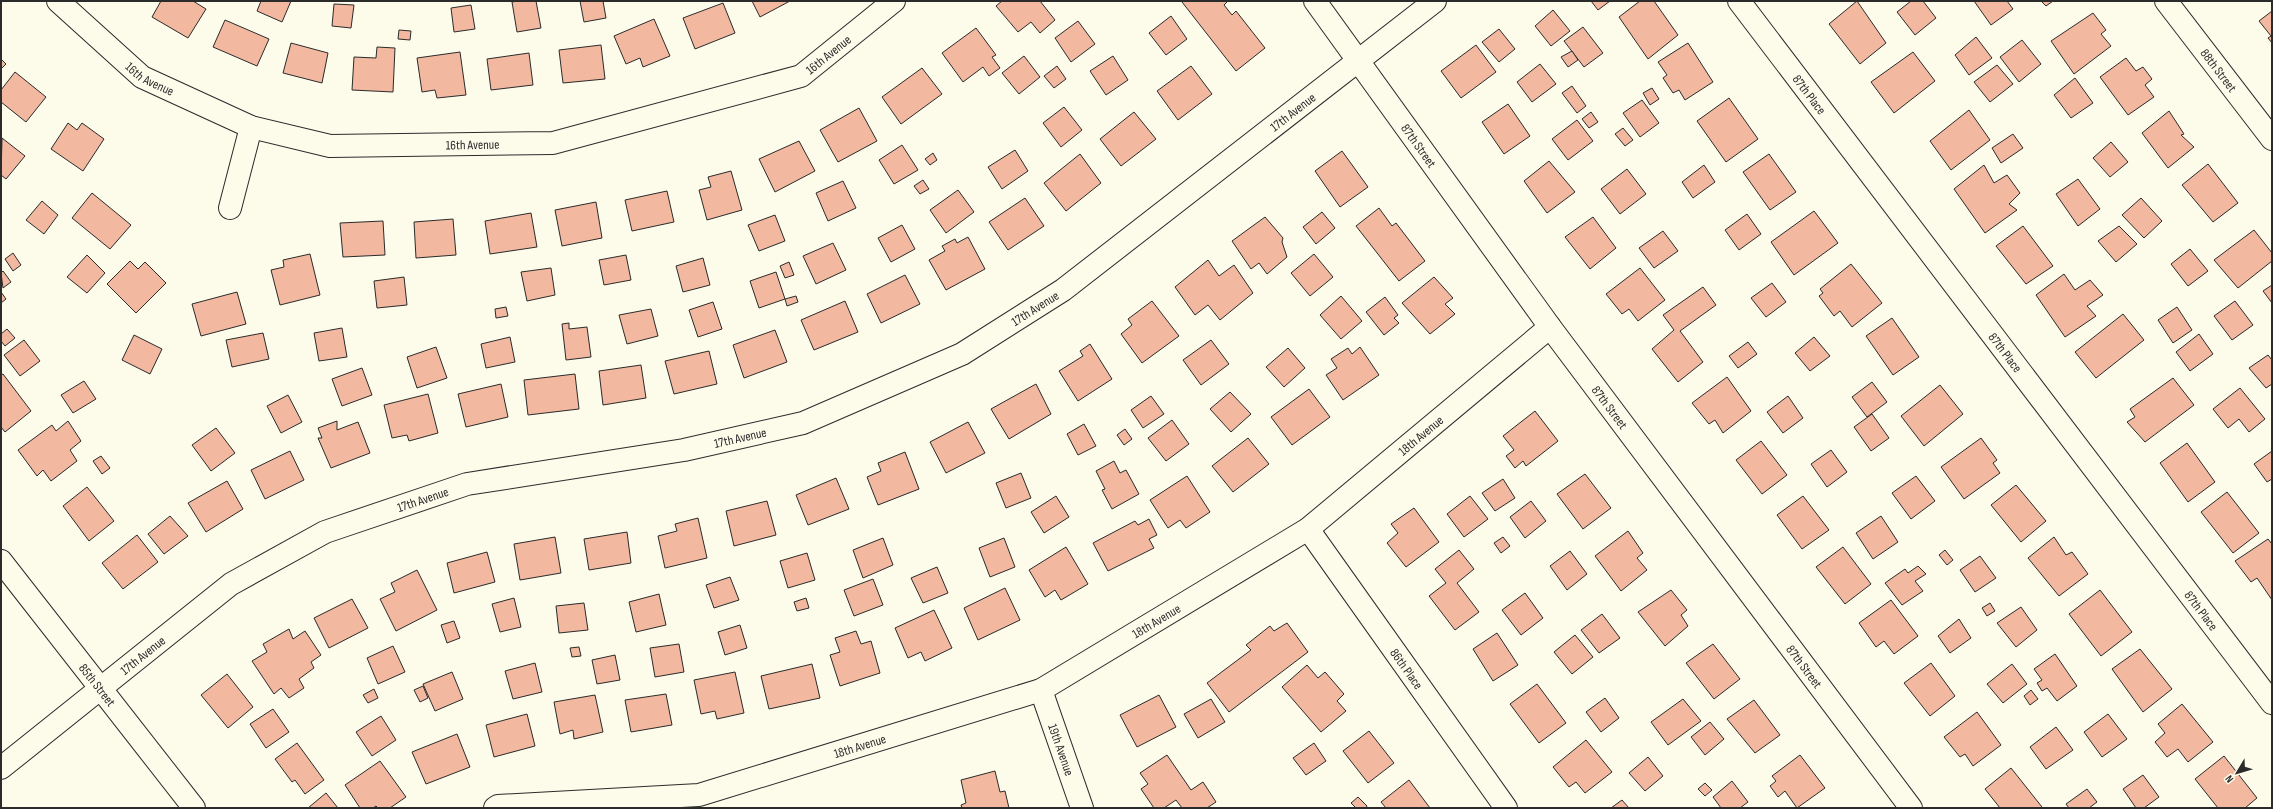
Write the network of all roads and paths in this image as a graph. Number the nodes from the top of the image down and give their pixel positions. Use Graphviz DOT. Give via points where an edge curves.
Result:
graph roads {
  1 [pos="58,1"];
  2 [pos="894,1"];
  3 [pos="1315,1"];
  4 [pos="1435,1"];
  5 [pos="1739,1"];
  6 [pos="2166,1"];
  7 [pos="1358,59"];
  8 [pos="251,127"];
  9 [pos="2272,139"];
  10 [pos="230,208"];
  11 [pos="1550,327"];
  12 [pos="1308,529"];
  13 [pos="1,561"];
  14 [pos="100,690"];
  15 [pos="1041,690"];
  16 [pos="2272,703"];
  17 [pos="1,768"];
  18 [pos="700,802"];
  19 [pos="194,808"];
  20 [pos="495,808"];
  21 [pos="1082,808"];
  22 [pos="1506,808"];
  23 [pos="1911,808"];
  1 -- 8 [label="street, 16th Avenue" via="142,78"];
  2 -- 8 [label="street, 16th Avenue" via="801,76 553,143 330,146"];
  3 -- 7 [label="street, 87th Street"];
  4 -- 7 [label="street, 17th Avenue"];
  5 -- 16 [label="street, 87th Place"];
  6 -- 9 [label="street, 88th Street"];
  7 -- 11 [label="street, 87th Street"];
  7 -- 14 [label="street, 17th Avenue" via="1063,290 962,354 803,424 684,450 467,484 325,532 231,584"];
  8 -- 10 [label="street"];
  11 -- 12 [label="street, 18th Avenue"];
  11 -- 23 [label="street, 87th Street"];
  12 -- 15 [label="street, 18th Avenue"];
  12 -- 22 [label="street, 86th Place"];
  13 -- 14 [label="street, 85th Street"];
  14 -- 17 [label="street, 17th Avenue"];
  14 -- 19 [label="street, 85th Street"];
  15 -- 18 [label="street, 18th Avenue"];
  15 -- 21 [label="street, 19th Avenue"];
  18 -- 20 [label="street, 18th Avenue"];
}
